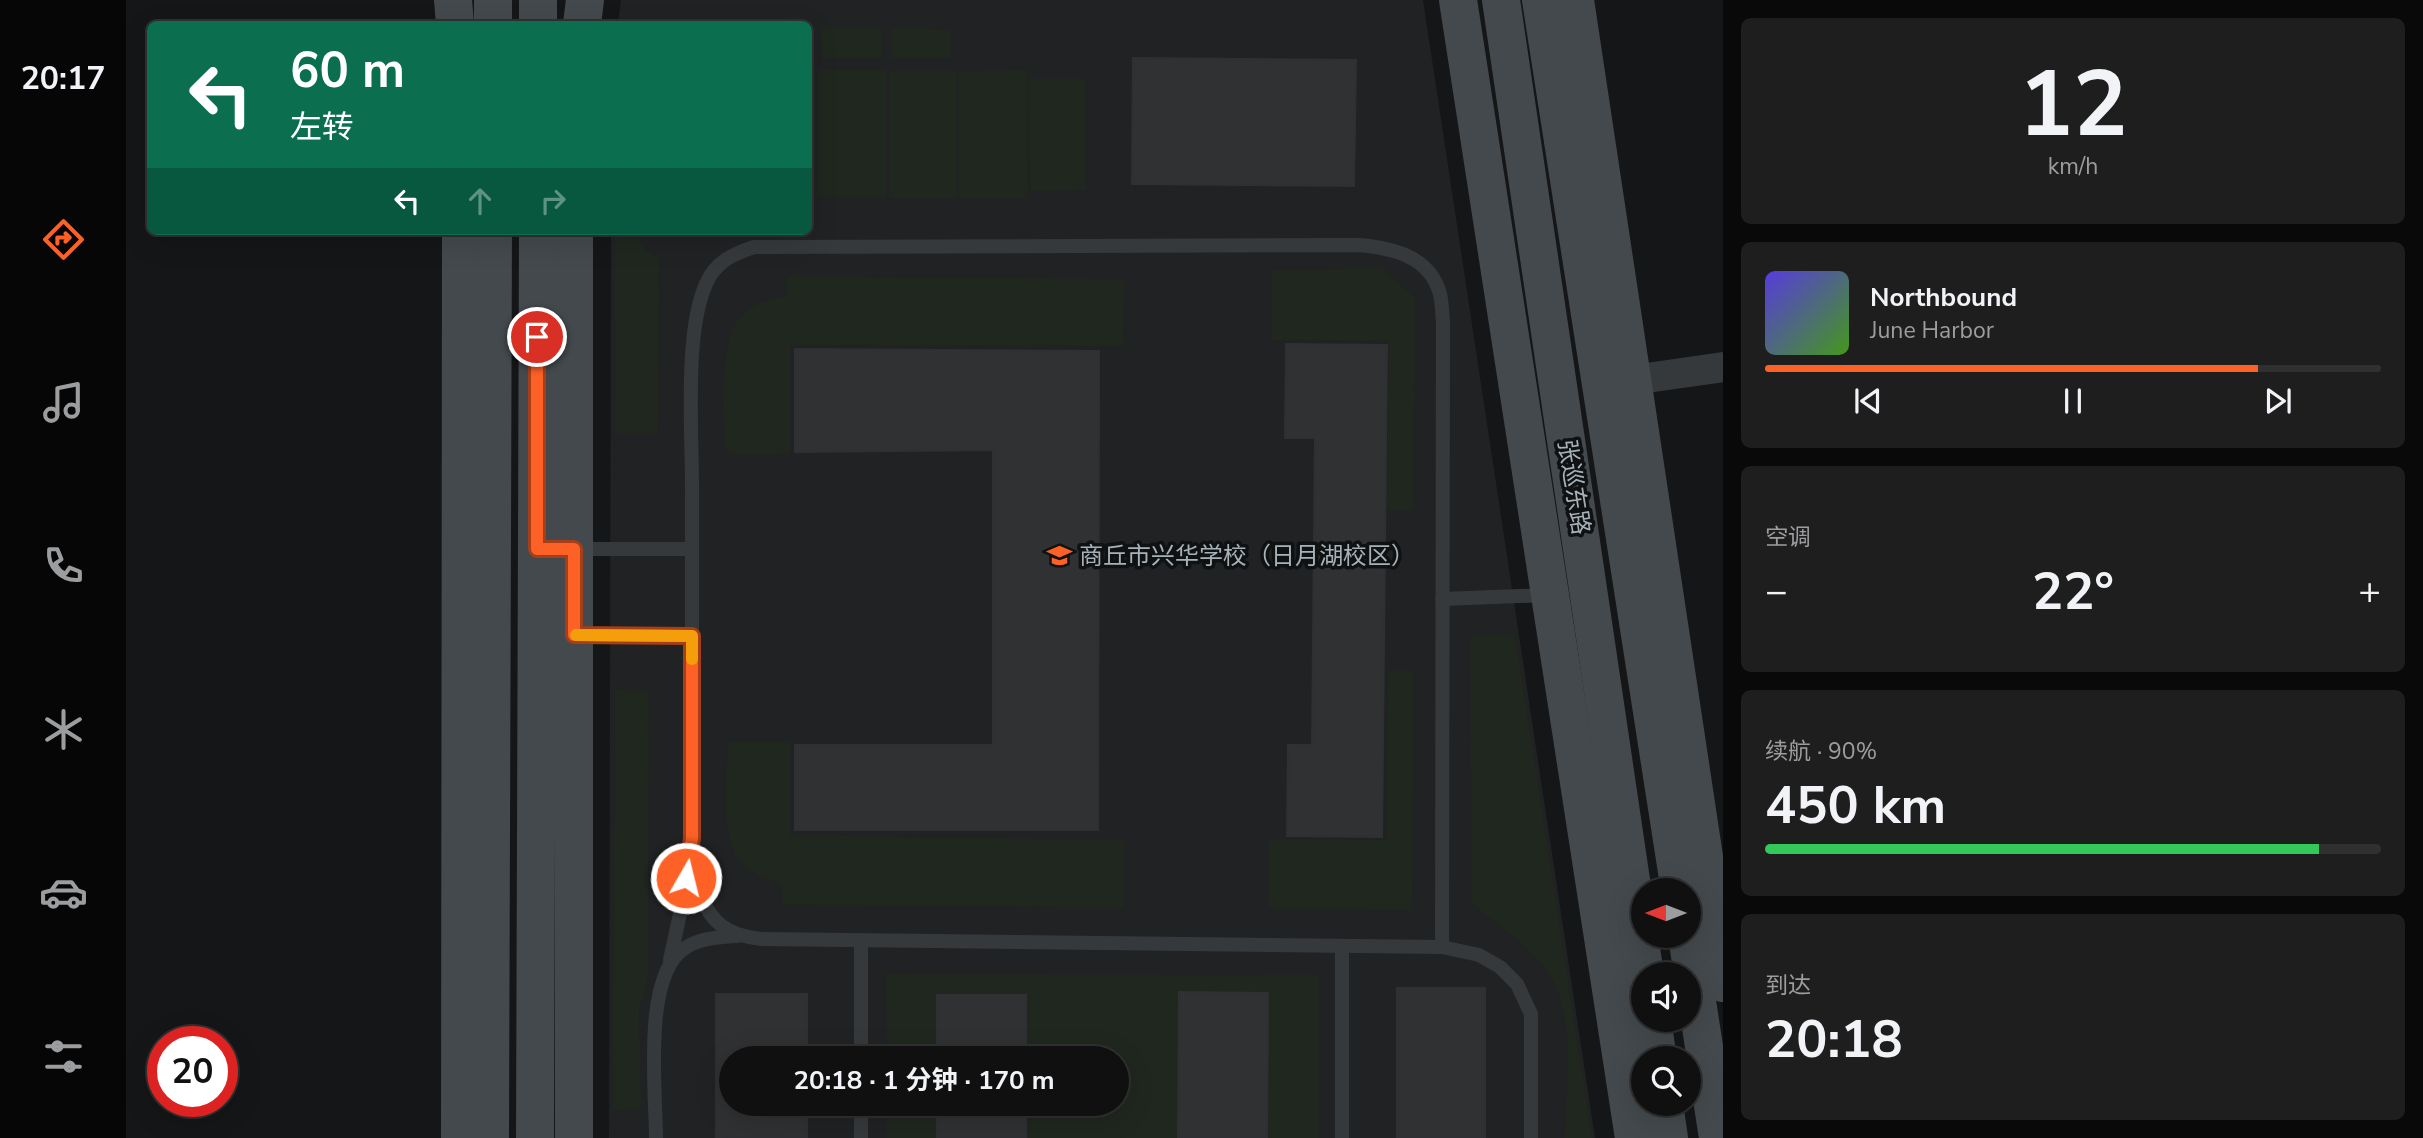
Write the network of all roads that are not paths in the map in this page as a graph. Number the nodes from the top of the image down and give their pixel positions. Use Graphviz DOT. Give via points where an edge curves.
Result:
graph roads {
  1 [pos="453,0"];
  2 [pos="493,0"];
  3 [pos="538,0"];
  4 [pos="585,0"];
  5 [pos="1458,0"];
  6 [pos="1501,0"];
  7 [pos="1541,0"];
  8 [pos="1576,0"];
  9 [pos="455,21"];
  10 [pos="493,21"];
  11 [pos="538,21"];
  12 [pos="582,21"];
  13 [pos="461,235"];
  14 [pos="493,235"];
  15 [pos="538,235"];
  16 [pos="574,235"];
  17 [pos="1723,367"];
  18 [pos="1616,382"];
  19 [pos="555,549"];
  20 [pos="692,549"];
  21 [pos="1569,592"];
  22 [pos="1442,599"];
  23 [pos="555,635"];
  24 [pos="692,636"];
  25 [pos="692,838"];
  26 [pos="1677,878"];
  27 [pos="737,936"];
  28 [pos="861,940"];
  29 [pos="1342,946"];
  30 [pos="1442,947"];
  31 [pos="1689,948"];
  32 [pos="1642,962"];
  33 [pos="668,969"];
  34 [pos="1723,983"];
  35 [pos="861,1046"];
  36 [pos="861,1116"];
  37 [pos="1666,1116"];
  38 [pos="460,1138"];
  39 [pos="491,1138"];
  40 [pos="535,1138"];
  41 [pos="574,1138"];
  42 [pos="656,1138"];
  43 [pos="861,1138"];
  44 [pos="1342,1138"];
  45 [pos="1531,1138"];
  46 [pos="1634,1138"];
  47 [pos="1669,1138"];
  48 [pos="1718,1138"];
  1 -- 9 [label="main road"];
  2 -- 10 [label="main road"];
  3 -- 11 [label="main road"];
  4 -- 12 [label="main road"];
  5 -- 21 [label="main road"];
  6 -- 21 [label="main road, 张巡东路"];
  7 -- 18 [label="main road, 张巡东路"];
  8 -- 18 [label="main road"];
  13 -- 38 [label="main road"];
  14 -- 39 [label="main road"];
  15 -- 19 [label="main road"];
  16 -- 19 [label="main road"];
  17 -- 18 [label="street"];
  18 -- 26 [label="main road, 张巡东路"];
  18 -- 34 [label="main road"];
  19 -- 20 [label="lane"];
  19 -- 23 [label="main road"];
  20 -- 22 [label="lane" via="693,342 706,283 732,255 754,247 1372,246 1408,254 1440,292"];
  20 -- 24 [label="lane"];
  21 -- 22 [label="lane"];
  21 -- 32 [label="main road, 张巡东路"];
  21 -- 46 [label="main road"];
  22 -- 30 [label="lane"];
  23 -- 24 [label="lane"];
  23 -- 40 [label="main road"];
  23 -- 41 [label="main road"];
  24 -- 25 [label="lane"];
  25 -- 27 [label="lane" via="706,906 716,922"];
  25 -- 33 [label="lane"];
  27 -- 28 [label="lane"];
  27 -- 33 [label="lane" via="685,947"];
  28 -- 29 [label="lane"];
  28 -- 35 [label="lane"];
  29 -- 30 [label="lane"];
  29 -- 44 [label="lane"];
  30 -- 45 [label="lane" via="1479,955 1500,967 1517,984 1531,1014"];
  31 -- 48 [label="main road"];
  33 -- 42 [label="lane" via="655,1007"];
  36 -- 43 [label="lane"];
  37 -- 47 [label="main road"];
}
